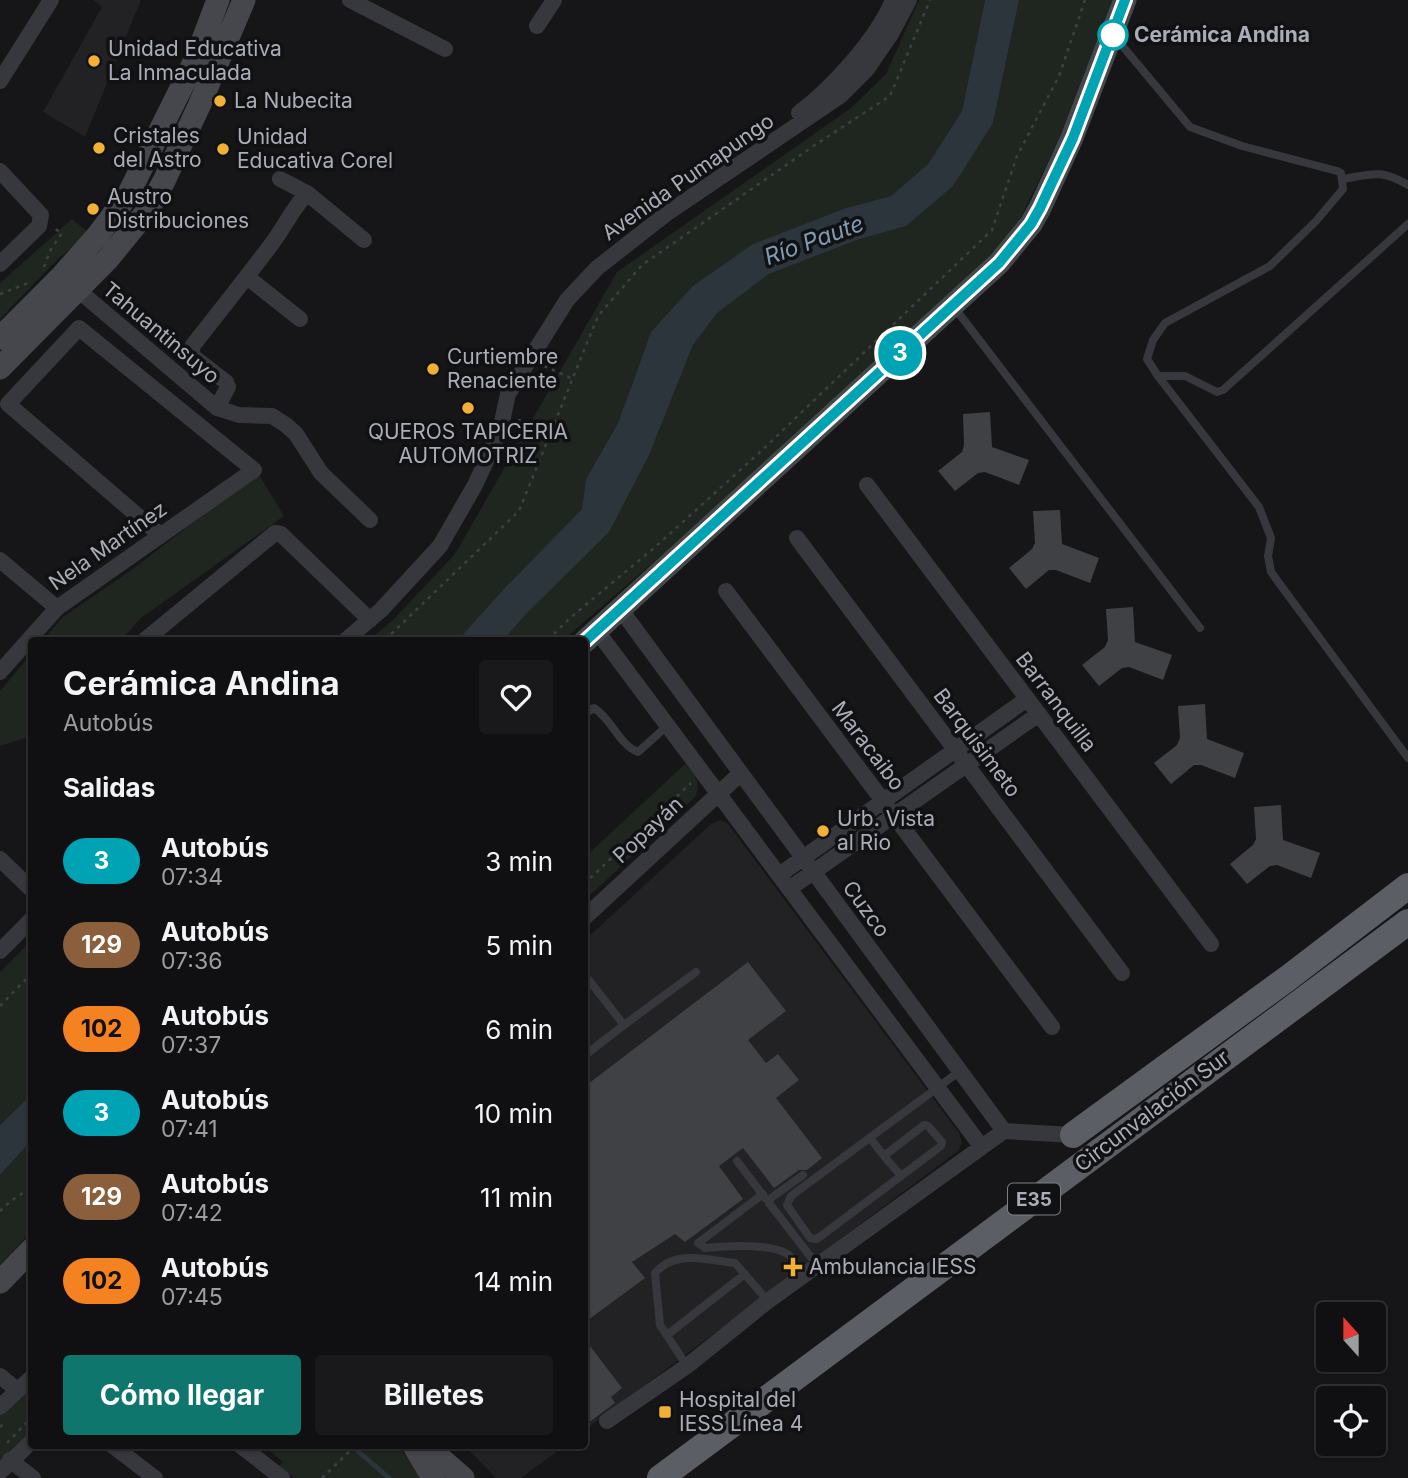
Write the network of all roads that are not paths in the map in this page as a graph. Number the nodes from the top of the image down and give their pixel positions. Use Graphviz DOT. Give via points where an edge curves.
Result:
graph roads {
  1 [pos="51,0"];
  2 [pos="218,0"];
  3 [pos="244,0"];
  4 [pos="350,0"];
  5 [pos="554,0"];
  6 [pos="893,0"];
  7 [pos="909,0"];
  8 [pos="1125,0"];
  9 [pos="537,26"];
  10 [pos="1113,34"];
  11 [pos="445,49"];
  12 [pos="0,81"];
  13 [pos="0,171"];
  14 [pos="280,178"];
  15 [pos="1343,179"];
  16 [pos="1408,185"];
  17 [pos="307,193"];
  18 [pos="666,214"];
  19 [pos="1408,224"];
  20 [pos="364,240"];
  21 [pos="0,264"];
  22 [pos="247,277"];
  23 [pos="69,284"];
  24 [pos="952,305"];
  25 [pos="300,319"];
  26 [pos="0,338"];
  27 [pos="0,368"];
  28 [pos="1158,376"];
  29 [pos="217,408"];
  30 [pos="867,485"];
  31 [pos="370,520"];
  32 [pos="160,535"];
  33 [pos="797,538"];
  34 [pos="0,559"];
  35 [pos="726,591"];
  36 [pos="57,608"];
  37 [pos="621,610"];
  38 [pos="370,620"];
  39 [pos="1200,628"];
  40 [pos="31,637"];
  41 [pos="154,637"];
  42 [pos="350,637"];
  43 [pos="591,637"];
  44 [pos="28,641"];
  45 [pos="0,672"];
  46 [pos="1027,699"];
  47 [pos="588,712"];
  48 [pos="1039,715"];
  49 [pos="667,726"];
  50 [pos="956,749"];
  51 [pos="1408,758"];
  52 [pos="967,764"];
  53 [pos="741,773"];
  54 [pos="718,794"];
  55 [pos="883,801"];
  56 [pos="894,815"];
  57 [pos="803,858"];
  58 [pos="0,859"];
  59 [pos="813,872"];
  60 [pos="779,875"];
  61 [pos="28,886"];
  62 [pos="1408,886"];
  63 [pos="789,888"];
  64 [pos="588,914"];
  65 [pos="1408,922"];
  66 [pos="28,923"];
  67 [pos="1211,944"];
  68 [pos="0,951"];
  69 [pos="696,972"];
  70 [pos="1122,973"];
  71 [pos="588,979"];
  72 [pos="624,1025"];
  73 [pos="1052,1027"];
  74 [pos="588,1053"];
  75 [pos="960,1071"];
  76 [pos="937,1087"];
  77 [pos="1004,1130"];
  78 [pos="1073,1135"];
  79 [pos="870,1138"];
  80 [pos="981,1146"];
  81 [pos="884,1156"];
  82 [pos="737,1161"];
  83 [pos="803,1175"];
  84 [pos="901,1176"];
  85 [pos="763,1195"];
  86 [pos="769,1203"];
  87 [pos="28,1261"];
  88 [pos="817,1265"];
  89 [pos="745,1274"];
  90 [pos="800,1278"];
  91 [pos="0,1282"];
  92 [pos="768,1301"];
  93 [pos="667,1335"];
  94 [pos="687,1366"];
  95 [pos="0,1376"];
  96 [pos="28,1380"];
  97 [pos="17,1390"];
  98 [pos="0,1407"];
  99 [pos="607,1421"];
  100 [pos="28,1444"];
  101 [pos="117,1449"];
  102 [pos="243,1449"];
  103 [pos="416,1449"];
  104 [pos="429,1449"];
  105 [pos="3,1461"];
  106 [pos="261,1472"];
  107 [pos="33,1478"];
  108 [pos="155,1478"];
  109 [pos="282,1478"];
  110 [pos="433,1478"];
  111 [pos="463,1478"];
  112 [pos="660,1478"];
  1 -- 12 [label="street"];
  2 -- 23 [label="main road" via="191,68 129,193"];
  3 -- 23 [label="main road" via="148,210 107,260"];
  4 -- 11 [label="street"];
  5 -- 9 [label="street"];
  6 -- 18 [label="street" via="862,49 812,103"];
  7 -- 18 [label="street, Avenida Pumapungo" via="867,69 840,96"];
  8 -- 10 [label="main road"];
  10 -- 15 [label="lane" via="1190,127 1337,171"];
  10 -- 24 [label="main road" via="1073,138 1031,224 999,263"];
  13 -- 21 [label="street" via="41,212 41,221"];
  14 -- 17 [label="street"];
  15 -- 16 [label="lane" via="1380,173"];
  15 -- 28 [label="lane" via="1343,189 1270,266 1165,323 1147,359"];
  17 -- 20 [label="street"];
  17 -- 22 [label="street"];
  18 -- 38 [label="street, Avenida Pumapungo" via="567,300 508,394 500,430 446,536"];
  19 -- 28 [label="lane" via="1223,390 1217,392 1185,376"];
  22 -- 25 [label="street"];
  22 -- 29 [label="street" via="193,345 191,355 229,387"];
  23 -- 26 [label="main road"];
  23 -- 27 [label="main road"];
  23 -- 29 [label="street, Tahuantinsuyo"];
  24 -- 37 [label="main road"];
  24 -- 39 [label="lane"];
  28 -- 51 [label="lane" via="1259,507 1270,538 1271,572"];
  29 -- 31 [label="street" via="239,415 272,416 286,425 321,473"];
  30 -- 46 [label="street, Barranquilla"];
  32 -- 32 [label="street, Nela Martínez" via="8,404 79,328 254,470"];
  32 -- 36 [label="street, Nela Martínez"];
  33 -- 50 [label="street, Barquisimeto"];
  34 -- 36 [label="street"];
  35 -- 55 [label="street, Maracaibo"];
  36 -- 40 [label="street, Nela Martínez"];
  37 -- 43 [label="main road"];
  37 -- 53 [label="street, Cuzco"];
  38 -- 41 [label="street" via="275,533"];
  38 -- 42 [label="street, Avenida Pumapungo"];
  43 -- 49 [label="street"];
  44 -- 45 [label="street, Nela Martínez"];
  46 -- 48 [label="street, Barranquilla"];
  46 -- 50 [label="street"];
  47 -- 49 [label="lane" via="594,708 602,713 630,749 638,752"];
  48 -- 52 [label="street"];
  48 -- 67 [label="street, Barranquilla"];
  49 -- 54 [label="street"];
  50 -- 52 [label="street, Barquisimeto"];
  50 -- 55 [label="street"];
  52 -- 56 [label="street"];
  52 -- 70 [label="street, Barquisimeto"];
  53 -- 54 [label="street, Popayán"];
  53 -- 57 [label="street, Cuzco"];
  54 -- 60 [label="street"];
  54 -- 64 [label="street, Popayán"];
  55 -- 56 [label="street, Maracaibo"];
  55 -- 57 [label="street"];
  56 -- 59 [label="street"];
  56 -- 73 [label="street, Maracaibo"];
  57 -- 59 [label="street, Cuzco"];
  57 -- 60 [label="street"];
  58 -- 61 [label="street"];
  59 -- 63 [label="street"];
  59 -- 75 [label="street, Cuzco"];
  60 -- 63 [label="street"];
  62 -- 78 [label="highway, Circunvalación Sur"];
  63 -- 76 [label="street"];
  65 -- 112 [label="highway, Circunvalación Sur / E35"];
  66 -- 68 [label="street"];
  69 -- 72 [label="lane"];
  71 -- 72 [label="lane"];
  72 -- 74 [label="lane"];
  75 -- 76 [label="lane"];
  75 -- 77 [label="street, Cuzco"];
  76 -- 79 [label="lane"];
  76 -- 80 [label="street"];
  77 -- 78 [label="street"];
  77 -- 80 [label="street"];
  79 -- 81 [label="lane"];
  79 -- 84 [label="lane" via="787,1200 810,1238 817,1239"];
  80 -- 88 [label="street"];
  81 -- 84 [label="lane"];
  81 -- 84 [label="lane" via="924,1125 942,1142"];
  82 -- 85 [label="lane"];
  83 -- 86 [label="lane"];
  85 -- 86 [label="lane"];
  85 -- 90 [label="lane" via="698,1242 705,1248 735,1245 778,1250 790,1256"];
  86 -- 88 [label="lane"];
  87 -- 91 [label="main road"];
  88 -- 90 [label="street"];
  89 -- 92 [label="lane"];
  89 -- 93 [label="lane"];
  89 -- 93 [label="lane" via="735,1263 676,1258 663,1264 655,1273 660,1325"];
  90 -- 92 [label="street"];
  92 -- 94 [label="street"];
  93 -- 94 [label="lane"];
  94 -- 99 [label="street"];
  95 -- 97 [label="street"];
  96 -- 97 [label="street"];
  97 -- 98 [label="street"];
  100 -- 105 [label="street"];
  101 -- 108 [label="street"];
  102 -- 106 [label="street"];
  103 -- 110 [label="main road"];
  104 -- 111 [label="main road"];
  105 -- 107 [label="street"];
  106 -- 109 [label="street"];
}
